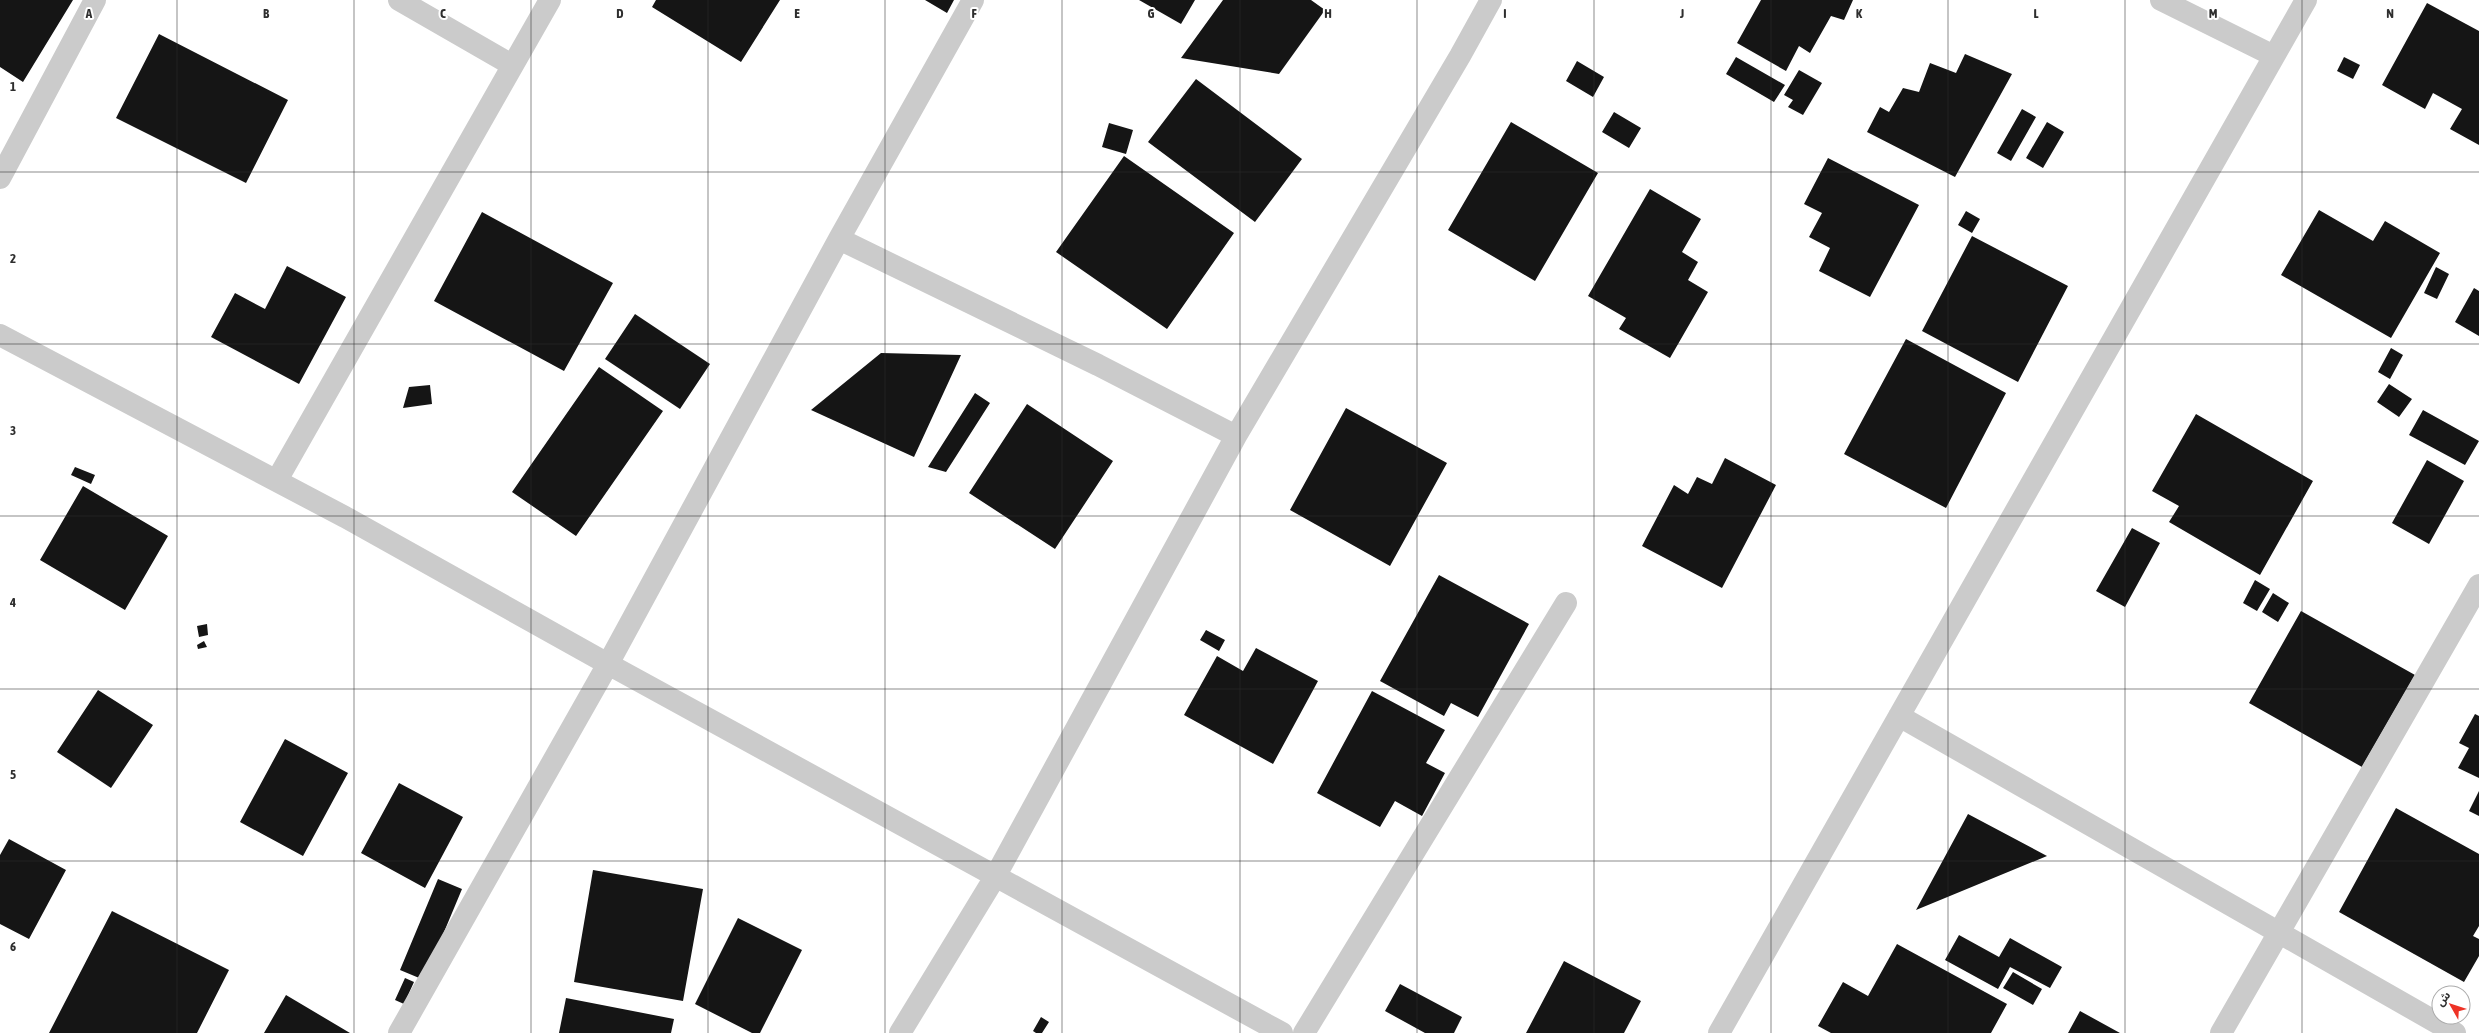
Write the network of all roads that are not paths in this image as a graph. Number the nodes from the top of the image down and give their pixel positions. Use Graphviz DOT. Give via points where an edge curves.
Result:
graph roads {
  1 [pos="95,0"];
  2 [pos="399,0"];
  3 [pos="550,0"];
  4 [pos="973,0"];
  5 [pos="1491,0"];
  6 [pos="2161,0"];
  7 [pos="2306,0"];
  8 [pos="2274,56"];
  9 [pos="512,64"];
  10 [pos="0,178"];
  11 [pos="839,238"];
  12 [pos="0,335"];
  13 [pos="1236,436"];
  14 [pos="277,480"];
  15 [pos="2479,585"];
  16 [pos="1566,602"];
  17 [pos="608,664"];
  18 [pos="1899,716"];
  19 [pos="995,877"];
  20 [pos="2279,932"];
  21 [pos="399,1033"];
  22 [pos="900,1033"];
  23 [pos="1282,1033"];
  24 [pos="1304,1033"];
  25 [pos="1719,1033"];
  26 [pos="2221,1033"];
  27 [pos="2455,1033"];
  1 -- 10 [label="street"];
  2 -- 9 [label="street"];
  3 -- 9 [label="street"];
  4 -- 11 [label="street"];
  5 -- 13 [label="street"];
  6 -- 8 [label="street"];
  7 -- 8 [label="street"];
  8 -- 18 [label="street"];
  9 -- 14 [label="street"];
  11 -- 13 [label="street"];
  11 -- 17 [label="street"];
  12 -- 14 [label="street"];
  13 -- 19 [label="street"];
  14 -- 17 [label="street"];
  15 -- 20 [label="street"];
  16 -- 24 [label="street"];
  17 -- 19 [label="street"];
  17 -- 21 [label="street"];
  18 -- 20 [label="street"];
  18 -- 25 [label="street"];
  19 -- 22 [label="street"];
  19 -- 23 [label="street"];
  20 -- 26 [label="street"];
  20 -- 27 [label="street"];
}
